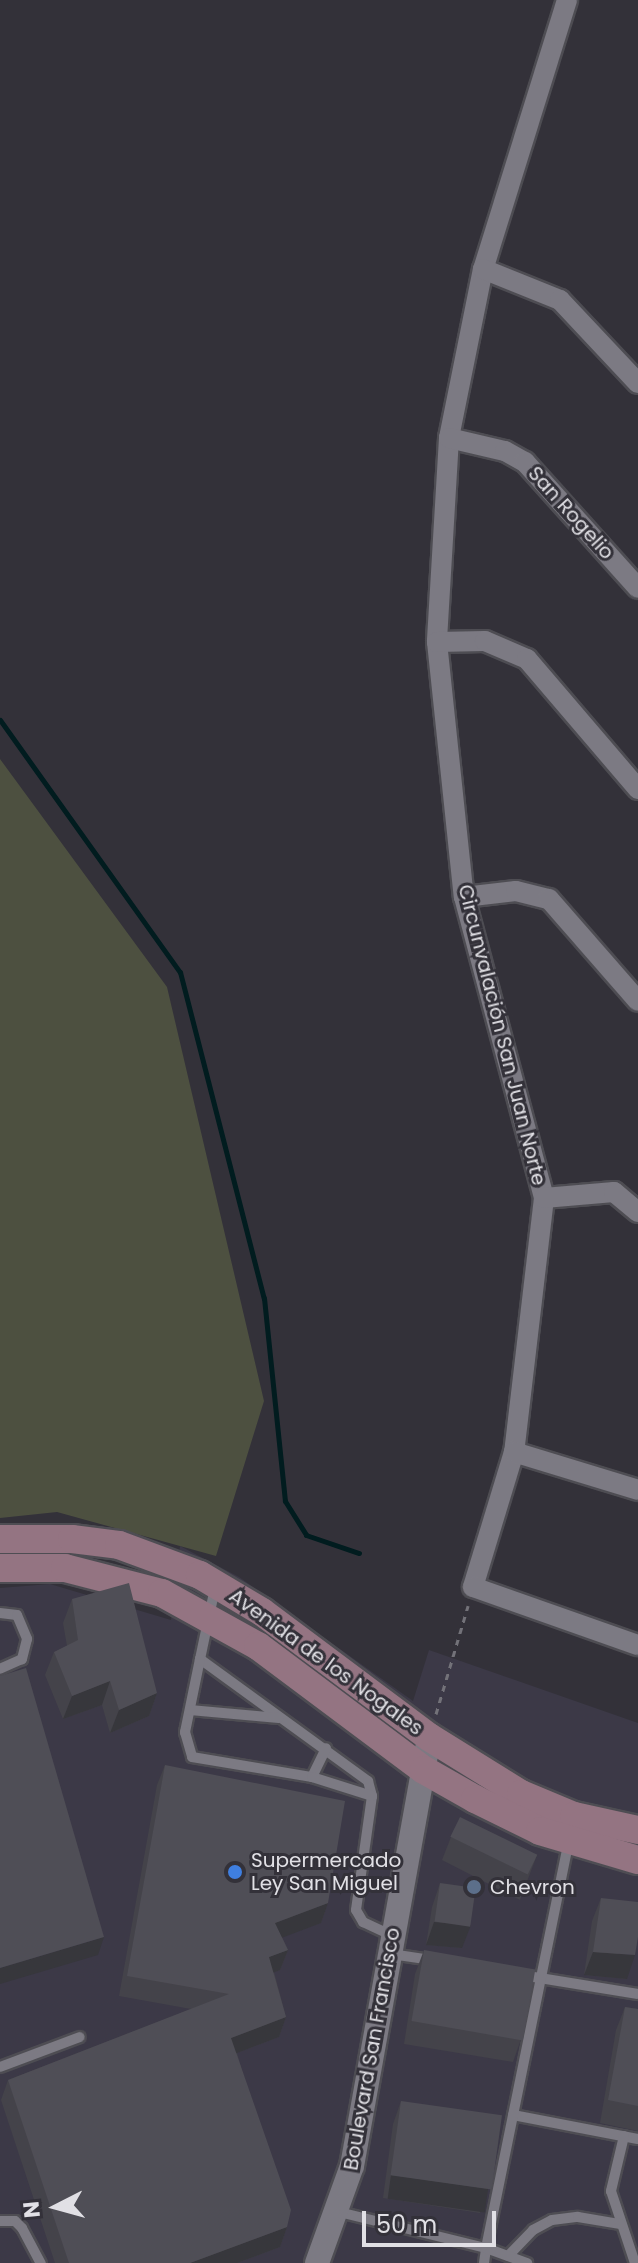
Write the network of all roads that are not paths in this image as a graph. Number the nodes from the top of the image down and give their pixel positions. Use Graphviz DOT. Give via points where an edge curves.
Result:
graph roads {
  1 [pos="567,0"];
  2 [pos="483,269"];
  3 [pos="638,383"];
  4 [pos="449,438"];
  5 [pos="638,588"];
  6 [pos="437,642"];
  7 [pos="638,789"];
  8 [pos="464,897"];
  9 [pos="638,1001"];
  10 [pos="544,1198"];
  11 [pos="638,1212"];
  12 [pos="514,1452"];
  13 [pos="638,1490"];
  14 [pos="0,1539"];
  15 [pos="0,1568"];
  16 [pos="216,1584"];
  17 [pos="0,1613"];
  18 [pos="211,1617"];
  19 [pos="638,1645"];
  20 [pos="200,1659"];
  21 [pos="0,1669"];
  22 [pos="190,1710"];
  23 [pos="281,1718"];
  24 [pos="429,1737"];
  25 [pos="326,1748"];
  26 [pos="424,1770"];
  27 [pos="312,1777"];
  28 [pos="372,1796"];
  29 [pos="571,1829"];
  30 [pos="638,1830"];
  31 [pos="638,1860"];
  32 [pos="391,1944"];
  33 [pos="450,1963"];
  34 [pos="525,1976"];
  35 [pos="540,1978"];
  36 [pos="638,1994"];
  37 [pos="80,2037"];
  38 [pos="0,2067"];
  39 [pos="513,2115"];
  40 [pos="624,2136"];
  41 [pos="638,2139"];
  42 [pos="339,2212"];
  43 [pos="0,2221"];
  44 [pos="620,2224"];
  45 [pos="486,2248"];
  46 [pos="508,2256"];
  47 [pos="41,2263"];
  48 [pos="317,2263"];
  49 [pos="484,2263"];
  50 [pos="527,2263"];
  51 [pos="635,2263"];
  1 -- 2 [label="street, Circunvalación San Juan Norte"];
  2 -- 3 [label="street" via="567,305"];
  2 -- 4 [label="street, Circunvalación San Juan Norte"];
  4 -- 5 [label="street, San Rogelio" via="505,451 525,462"];
  4 -- 6 [label="street, Circunvalación San Juan Norte"];
  6 -- 7 [label="street" via="485,641 527,659"];
  6 -- 8 [label="street, Circunvalación San Juan Norte"];
  8 -- 9 [label="street" via="516,891 549,899"];
  8 -- 10 [label="street, Circunvalación San Juan Norte"];
  10 -- 11 [label="street" via="614,1192"];
  10 -- 12 [label="street, Circunvalación San Juan Norte"];
  12 -- 13 [label="street"];
  12 -- 19 [label="street, Circunvalación San Juan Norte" via="473,1587"];
  14 -- 16 [label="main road, Avenida de los Nogales" via="119,1545"];
  15 -- 18 [label="main road, Avenida de los Nogales" via="65,1568 111,1578 162,1593"];
  16 -- 18 [label="lane"];
  16 -- 24 [label="main road, Avenida de los Nogales" via="262,1612"];
  17 -- 21 [label="lane" via="17,1615 27,1639 22,1659"];
  18 -- 20 [label="lane"];
  18 -- 26 [label="main road, Avenida de los Nogales"];
  20 -- 22 [label="lane"];
  20 -- 23 [label="lane"];
  22 -- 23 [label="lane"];
  22 -- 27 [label="lane" via="185,1742 192,1757"];
  23 -- 25 [label="lane"];
  24 -- 26 [label="street, Boulevard San Francisco"];
  24 -- 29 [label="main road, Avenida de los Nogales"];
  25 -- 27 [label="lane"];
  25 -- 28 [label="lane" via="355,1767 368,1781"];
  26 -- 29 [label="main road, Avenida de los Nogales"];
  26 -- 32 [label="street, Boulevard San Francisco"];
  27 -- 28 [label="lane"];
  28 -- 32 [label="lane" via="356,1910"];
  29 -- 30 [label="main road, Avenida de los Nogales"];
  29 -- 31 [label="main road, Avenida de los Nogales"];
  29 -- 35 [label="lane"];
  32 -- 33 [label="lane"];
  32 -- 42 [label="street, Boulevard San Francisco"];
  34 -- 35 [label="lane"];
  35 -- 36 [label="lane"];
  35 -- 39 [label="lane"];
  37 -- 38 [label="lane"];
  39 -- 40 [label="lane"];
  39 -- 45 [label="lane"];
  40 -- 41 [label="lane"];
  40 -- 44 [label="lane" via="611,2191"];
  42 -- 45 [label="lane"];
  42 -- 48 [label="street, Boulevard San Francisco"];
  43 -- 47 [label="lane" via="7,2219 22,2228"];
  44 -- 46 [label="lane" via="578,2217 552,2220 533,2230"];
  44 -- 51 [label="lane"];
  45 -- 46 [label="lane"];
  45 -- 49 [label="lane"];
  46 -- 50 [label="lane"];
}
